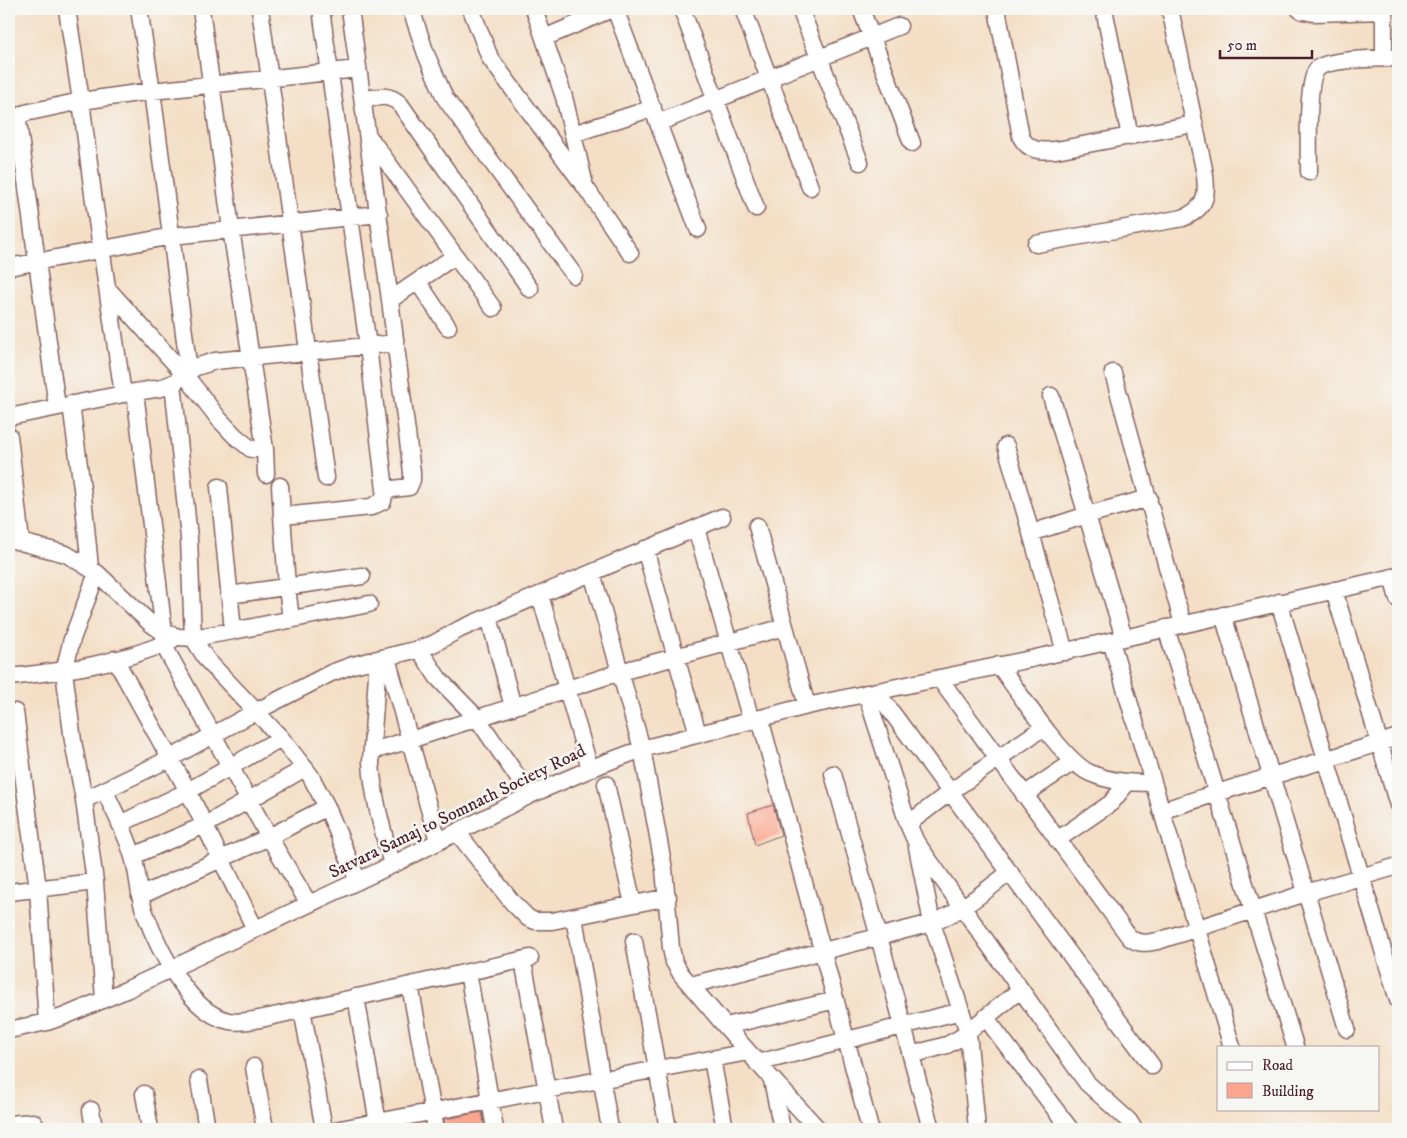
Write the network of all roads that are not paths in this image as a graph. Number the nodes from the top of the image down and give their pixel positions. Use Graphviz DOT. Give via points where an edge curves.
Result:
graph roads {
  1 [pos="67,9"];
  2 [pos="139,9"];
  3 [pos="200,9"];
  4 [pos="260,9"];
  5 [pos="321,9"];
  6 [pos="350,9"];
  7 [pos="411,9"];
  8 [pos="471,9"];
  9 [pos="534,9"];
  10 [pos="614,9"];
  11 [pos="682,9"];
  12 [pos="743,9"];
  13 [pos="800,9"];
  14 [pos="860,9"];
  15 [pos="997,9"];
  16 [pos="1104,9"];
  17 [pos="1170,9"];
  18 [pos="1299,9"];
  19 [pos="1384,10"];
  20 [pos="593,12"];
  21 [pos="899,26"];
  22 [pos="872,37"];
  23 [pos="544,38"];
  24 [pos="819,58"];
  25 [pos="1391,58"];
  26 [pos="358,70"];
  27 [pos="330,72"];
  28 [pos="270,78"];
  29 [pos="769,78"];
  30 [pos="212,84"];
  31 [pos="152,91"];
  32 [pos="363,100"];
  33 [pos="716,100"];
  34 [pos="81,101"];
  35 [pos="656,116"];
  36 [pos="1194,124"];
  37 [pos="573,134"];
  38 [pos="368,135"];
  39 [pos="1130,137"];
  40 [pos="912,143"];
  41 [pos="860,162"];
  42 [pos="16,169"];
  43 [pos="1309,172"];
  44 [pos="810,186"];
  45 [pos="586,188"];
  46 [pos="756,208"];
  47 [pos="379,214"];
  48 [pos="350,216"];
  49 [pos="290,223"];
  50 [pos="698,228"];
  51 [pos="231,229"];
  52 [pos="172,236"];
  53 [pos="1036,244"];
  54 [pos="101,248"];
  55 [pos="630,253"];
  56 [pos="455,256"];
  57 [pos="36,261"];
  58 [pos="9,267"];
  59 [pos="574,274"];
  60 [pos="418,282"];
  61 [pos="107,288"];
  62 [pos="530,289"];
  63 [pos="390,300"];
  64 [pos="493,308"];
  65 [pos="448,327"];
  66 [pos="396,343"];
  67 [pos="368,346"];
  68 [pos="308,352"];
  69 [pos="251,357"];
  70 [pos="1113,373"];
  71 [pos="183,377"];
  72 [pos="129,393"];
  73 [pos="1051,396"];
  74 [pos="64,406"];
  75 [pos="9,417"];
  76 [pos="9,436"];
  77 [pos="1006,446"];
  78 [pos="265,449"];
  79 [pos="266,474"];
  80 [pos="326,478"];
  81 [pos="280,486"];
  82 [pos="219,487"];
  83 [pos="385,490"];
  84 [pos="1149,498"];
  85 [pos="1087,515"];
  86 [pos="282,516"];
  87 [pos="722,518"];
  88 [pos="757,526"];
  89 [pos="696,528"];
  90 [pos="1031,532"];
  91 [pos="15,540"];
  92 [pos="645,549"];
  93 [pos="94,570"];
  94 [pos="592,573"];
  95 [pos="362,576"];
  96 [pos="1395,576"];
  97 [pos="287,587"];
  98 [pos="1334,590"];
  99 [pos="229,595"];
  100 [pos="540,595"];
  101 [pos="1398,599"];
  102 [pos="1279,602"];
  103 [pos="369,604"];
  104 [pos="1224,614"];
  105 [pos="489,617"];
  106 [pos="291,620"];
  107 [pos="1183,624"];
  108 [pos="785,627"];
  109 [pos="1166,628"];
  110 [pos="233,632"];
  111 [pos="175,638"];
  112 [pos="1117,640"];
  113 [pos="729,642"];
  114 [pos="419,649"];
  115 [pos="1065,652"];
  116 [pos="676,656"];
  117 [pos="116,659"];
  118 [pos="383,659"];
  119 [pos="999,666"];
  120 [pos="64,671"];
  121 [pos="620,672"];
  122 [pos="9,677"];
  123 [pos="939,678"];
  124 [pos="568,689"];
  125 [pos="871,692"];
  126 [pos="807,706"];
  127 [pos="513,707"];
  128 [pos="15,712"];
  129 [pos="255,712"];
  130 [pos="477,718"];
  131 [pos="755,719"];
  132 [pos="1044,727"];
  133 [pos="698,734"];
  134 [pos="213,735"];
  135 [pos="1398,737"];
  136 [pos="281,738"];
  137 [pos="410,740"];
  138 [pos="1380,743"];
  139 [pos="642,749"];
  140 [pos="372,751"];
  141 [pos="171,758"];
  142 [pos="999,760"];
  143 [pos="1327,761"];
  144 [pos="1073,762"];
  145 [pos="231,768"];
  146 [pos="305,768"];
  147 [pos="590,769"];
  148 [pos="834,774"];
  149 [pos="1272,777"];
  150 [pos="1127,783"];
  151 [pos="1153,783"];
  152 [pos="606,784"];
  153 [pos="105,790"];
  154 [pos="188,790"];
  155 [pos="950,792"];
  156 [pos="1217,793"];
  157 [pos="530,795"];
  158 [pos="1024,795"];
  159 [pos="84,800"];
  160 [pos="249,800"];
  161 [pos="1398,805"];
  162 [pos="327,807"];
  163 [pos="1161,811"];
  164 [pos="120,824"];
  165 [pos="908,824"];
  166 [pos="205,825"];
  167 [pos="457,832"];
  168 [pos="269,837"];
  169 [pos="1057,840"];
  170 [pos="438,841"];
  171 [pos="916,842"];
  172 [pos="133,856"];
  173 [pos="221,859"];
  174 [pos="392,865"];
  175 [pos="1398,866"];
  176 [pos="1010,872"];
  177 [pos="1362,877"];
  178 [pos="358,881"];
  179 [pos="95,882"];
  180 [pos="38,889"];
  181 [pos="9,892"];
  182 [pos="1306,893"];
  183 [pos="140,896"];
  184 [pos="668,897"];
  185 [pos="309,904"];
  186 [pos="633,904"];
  187 [pos="963,908"];
  188 [pos="1253,910"];
  189 [pos="574,917"];
  190 [pos="932,923"];
  191 [pos="255,929"];
  192 [pos="1197,929"];
  193 [pos="880,937"];
  194 [pos="634,941"];
  195 [pos="823,951"];
  196 [pos="171,969"];
  197 [pos="468,972"];
  198 [pos="410,985"];
  199 [pos="691,985"];
  200 [pos="1020,990"];
  201 [pos="356,997"];
  202 [pos="104,999"];
  203 [pos="836,1000"];
  204 [pos="1398,1000"];
  205 [pos="302,1009"];
  206 [pos="961,1011"];
  207 [pos="986,1018"];
  208 [pos="47,1022"];
  209 [pos="903,1025"];
  210 [pos="726,1026"];
  211 [pos="1347,1029"];
  212 [pos="9,1030"];
  213 [pos="968,1032"];
  214 [pos="846,1040"];
  215 [pos="1232,1046"];
  216 [pos="1295,1046"];
  217 [pos="911,1055"];
  218 [pos="753,1057"];
  219 [pos="712,1060"];
  220 [pos="1152,1066"];
  221 [pos="254,1067"];
  222 [pos="658,1070"];
  223 [pos="772,1079"];
  224 [pos="199,1080"];
  225 [pos="602,1081"];
  226 [pos="547,1091"];
  227 [pos="144,1094"];
  228 [pos="491,1102"];
  229 [pos="91,1110"];
  230 [pos="433,1112"];
  231 [pos="9,1124"];
  232 [pos="378,1126"];
  233 [pos="38,1129"];
  234 [pos="94,1129"];
  235 [pos="150,1129"];
  236 [pos="208,1129"];
  237 [pos="264,1129"];
  238 [pos="324,1129"];
  239 [pos="340,1129"];
  240 [pos="436,1129"];
  241 [pos="495,1129"];
  242 [pos="554,1129"];
  243 [pos="610,1129"];
  244 [pos="668,1129"];
  245 [pos="725,1129"];
  246 [pos="782,1129"];
  247 [pos="818,1129"];
  248 [pos="870,1129"];
  249 [pos="931,1129"];
  250 [pos="978,1129"];
  251 [pos="1070,1129"];
  252 [pos="1134,1129"];
  1 -- 34 [label="street"];
  2 -- 31 [label="street"];
  3 -- 30 [label="street"];
  4 -- 28 [label="street"];
  5 -- 27 [label="street"];
  6 -- 26 [label="street"];
  7 -- 59 [label="street" via="445,98"];
  8 -- 45 [label="street" via="490,58"];
  9 -- 23 [label="street"];
  10 -- 20 [label="street"];
  10 -- 35 [label="street"];
  11 -- 33 [label="street"];
  12 -- 29 [label="street"];
  13 -- 24 [label="street"];
  14 -- 22 [label="street"];
  15 -- 39 [label="street" via="1024,144 1035,150 1056,150"];
  16 -- 39 [label="street"];
  17 -- 36 [label="street"];
  18 -- 19 [label="street" via="1314,13"];
  19 -- 25 [label="street"];
  20 -- 23 [label="street"];
  21 -- 22 [label="street"];
  22 -- 24 [label="street"];
  22 -- 40 [label="street"];
  23 -- 37 [label="street"];
  24 -- 29 [label="street"];
  24 -- 41 [label="street"];
  25 -- 43 [label="street" via="1329,63 1318,68 1310,89"];
  26 -- 27 [label="street"];
  26 -- 32 [label="street"];
  27 -- 28 [label="street"];
  27 -- 48 [label="street"];
  28 -- 30 [label="street"];
  28 -- 49 [label="street"];
  29 -- 33 [label="street"];
  29 -- 44 [label="street"];
  30 -- 31 [label="street"];
  30 -- 51 [label="street"];
  31 -- 34 [label="street"];
  31 -- 52 [label="street"];
  32 -- 38 [label="street"];
  32 -- 62 [label="street" via="388,96 400,104"];
  33 -- 35 [label="street"];
  33 -- 46 [label="street"];
  34 -- 42 [label="street" via="20,116"];
  34 -- 54 [label="street"];
  35 -- 37 [label="street"];
  35 -- 50 [label="street"];
  36 -- 39 [label="street"];
  36 -- 53 [label="street" via="1207,188 1201,208 1183,218"];
  37 -- 45 [label="street"];
  38 -- 47 [label="street"];
  38 -- 56 [label="street"];
  42 -- 57 [label="street"];
  45 -- 55 [label="street"];
  47 -- 48 [label="street"];
  47 -- 63 [label="street"];
  48 -- 49 [label="street"];
  48 -- 67 [label="street"];
  49 -- 51 [label="street"];
  49 -- 68 [label="street"];
  51 -- 52 [label="street"];
  51 -- 69 [label="street"];
  52 -- 54 [label="street"];
  52 -- 71 [label="street"];
  54 -- 57 [label="street"];
  54 -- 61 [label="street"];
  56 -- 60 [label="street"];
  56 -- 64 [label="street"];
  57 -- 58 [label="street"];
  57 -- 74 [label="street"];
  60 -- 63 [label="street"];
  60 -- 65 [label="street"];
  61 -- 71 [label="street"];
  61 -- 72 [label="street"];
  63 -- 66 [label="street"];
  66 -- 67 [label="street"];
  66 -- 83 [label="street" via="412,480 409,487"];
  67 -- 68 [label="street"];
  67 -- 83 [label="street"];
  68 -- 69 [label="street"];
  68 -- 80 [label="street"];
  69 -- 71 [label="street" via="196,367"];
  69 -- 78 [label="street"];
  70 -- 84 [label="street"];
  71 -- 72 [label="street" via="162,388"];
  71 -- 78 [label="street" via="235,436 251,449"];
  71 -- 111 [label="street" via="189,538"];
  72 -- 74 [label="street"];
  72 -- 111 [label="street"];
  73 -- 85 [label="street"];
  74 -- 75 [label="street"];
  74 -- 93 [label="street"];
  76 -- 91 [label="street"];
  77 -- 90 [label="street"];
  78 -- 79 [label="street"];
  81 -- 86 [label="street"];
  82 -- 99 [label="street"];
  83 -- 86 [label="street" via="383,501 362,510"];
  84 -- 85 [label="street"];
  84 -- 107 [label="street"];
  85 -- 90 [label="street"];
  85 -- 112 [label="street"];
  86 -- 97 [label="street"];
  87 -- 89 [label="street"];
  88 -- 108 [label="street"];
  89 -- 92 [label="street"];
  89 -- 113 [label="street"];
  90 -- 115 [label="street"];
  91 -- 93 [label="street" via="66,554"];
  92 -- 94 [label="street"];
  92 -- 116 [label="street"];
  93 -- 111 [label="street" via="150,623"];
  93 -- 120 [label="street"];
  94 -- 100 [label="street"];
  94 -- 121 [label="street"];
  95 -- 97 [label="street"];
  96 -- 98 [label="street, Satvara Samaj to Somnath Society Road"];
  96 -- 101 [label="street"];
  97 -- 99 [label="street"];
  97 -- 106 [label="street"];
  98 -- 102 [label="street, Satvara Samaj to Somnath Society Road"];
  98 -- 138 [label="street"];
  99 -- 110 [label="street"];
  100 -- 105 [label="street"];
  100 -- 124 [label="street"];
  102 -- 104 [label="street, Satvara Samaj to Somnath Society Road"];
  102 -- 143 [label="street"];
  103 -- 106 [label="street"];
  104 -- 107 [label="street, Satvara Samaj to Somnath Society Road"];
  104 -- 149 [label="street"];
  105 -- 114 [label="street"];
  105 -- 127 [label="street"];
  106 -- 110 [label="street"];
  107 -- 109 [label="street, Satvara Samaj to Somnath Society Road"];
  108 -- 113 [label="street"];
  108 -- 126 [label="street"];
  109 -- 112 [label="street, Satvara Samaj to Somnath Society Road"];
  109 -- 156 [label="street"];
  110 -- 111 [label="street"];
  111 -- 117 [label="street"];
  111 -- 129 [label="street" via="207,660"];
  111 -- 134 [label="street"];
  112 -- 115 [label="street, Satvara Samaj to Somnath Society Road"];
  112 -- 151 [label="street"];
  113 -- 116 [label="street"];
  113 -- 131 [label="street"];
  114 -- 118 [label="street"];
  114 -- 130 [label="street" via="438,678"];
  115 -- 119 [label="street, Satvara Samaj to Somnath Society Road"];
  116 -- 121 [label="street"];
  116 -- 133 [label="street"];
  117 -- 120 [label="street"];
  117 -- 141 [label="street"];
  118 -- 129 [label="street" via="331,673"];
  118 -- 137 [label="street"];
  118 -- 140 [label="street"];
  119 -- 123 [label="street, Satvara Samaj to Somnath Society Road"];
  119 -- 132 [label="street"];
  120 -- 122 [label="street"];
  120 -- 159 [label="street"];
  121 -- 124 [label="street"];
  121 -- 139 [label="street"];
  123 -- 125 [label="street, Satvara Samaj to Somnath Society Road"];
  123 -- 142 [label="street"];
  124 -- 127 [label="street"];
  124 -- 147 [label="street"];
  125 -- 126 [label="street, Satvara Samaj to Somnath Society Road"];
  125 -- 155 [label="street"];
  125 -- 165 [label="street"];
  126 -- 131 [label="street, Satvara Samaj to Somnath Society Road"];
  127 -- 130 [label="street"];
  128 -- 180 [label="street"];
  129 -- 134 [label="street"];
  129 -- 136 [label="street"];
  130 -- 137 [label="street"];
  130 -- 157 [label="street"];
  131 -- 133 [label="street, Satvara Samaj to Somnath Society Road"];
  131 -- 195 [label="street"];
  132 -- 142 [label="street"];
  132 -- 144 [label="street"];
  133 -- 139 [label="street, Satvara Samaj to Somnath Society Road"];
  134 -- 141 [label="street"];
  134 -- 145 [label="street"];
  135 -- 138 [label="street"];
  136 -- 145 [label="street"];
  136 -- 146 [label="street"];
  137 -- 140 [label="street"];
  137 -- 170 [label="street"];
  138 -- 143 [label="street"];
  138 -- 161 [label="street"];
  139 -- 147 [label="street, Satvara Samaj to Somnath Society Road"];
  139 -- 184 [label="street"];
  140 -- 174 [label="street" via="373,794"];
  141 -- 153 [label="street"];
  141 -- 154 [label="street"];
  142 -- 155 [label="street"];
  142 -- 158 [label="street"];
  143 -- 149 [label="street"];
  143 -- 177 [label="street"];
  144 -- 150 [label="street" via="1088,772"];
  144 -- 158 [label="street"];
  145 -- 154 [label="street"];
  145 -- 160 [label="street"];
  146 -- 160 [label="street"];
  146 -- 162 [label="street"];
  147 -- 157 [label="street, Satvara Samaj to Somnath Society Road"];
  148 -- 193 [label="street"];
  149 -- 156 [label="street"];
  149 -- 182 [label="street"];
  150 -- 151 [label="street"];
  150 -- 169 [label="street" via="1111,803"];
  151 -- 163 [label="street"];
  152 -- 186 [label="street"];
  153 -- 159 [label="street"];
  153 -- 164 [label="street"];
  154 -- 164 [label="street"];
  154 -- 166 [label="street"];
  155 -- 165 [label="street"];
  155 -- 176 [label="street"];
  156 -- 163 [label="street"];
  156 -- 188 [label="street"];
  157 -- 167 [label="street, Satvara Samaj to Somnath Society Road"];
  158 -- 169 [label="street"];
  159 -- 179 [label="street"];
  160 -- 166 [label="street"];
  160 -- 168 [label="street"];
  162 -- 168 [label="street"];
  162 -- 178 [label="street"];
  163 -- 192 [label="street"];
  164 -- 172 [label="street"];
  165 -- 171 [label="street"];
  166 -- 172 [label="street"];
  166 -- 173 [label="street"];
  167 -- 170 [label="street, Satvara Samaj to Somnath Society Road"];
  167 -- 189 [label="street" via="528,918 544,921"];
  168 -- 173 [label="street"];
  168 -- 185 [label="street"];
  169 -- 192 [label="street" via="1136,943 1158,941"];
  170 -- 174 [label="street, Satvara Samaj to Somnath Society Road"];
  171 -- 187 [label="street"];
  171 -- 190 [label="street"];
  172 -- 183 [label="street"];
  173 -- 183 [label="street"];
  173 -- 191 [label="street"];
  174 -- 178 [label="street, Satvara Samaj to Somnath Society Road"];
  175 -- 177 [label="street"];
  176 -- 187 [label="street"];
  176 -- 220 [label="street"];
  177 -- 182 [label="street"];
  177 -- 204 [label="street"];
  178 -- 185 [label="street, Satvara Samaj to Somnath Society Road"];
  179 -- 180 [label="street"];
  179 -- 202 [label="street"];
  180 -- 181 [label="street"];
  180 -- 208 [label="street"];
  182 -- 188 [label="street"];
  182 -- 211 [label="street"];
  183 -- 196 [label="street"];
  184 -- 186 [label="street"];
  184 -- 199 [label="street" via="674,962"];
  185 -- 191 [label="street, Satvara Samaj to Somnath Society Road"];
  186 -- 189 [label="street"];
  187 -- 190 [label="street"];
  187 -- 200 [label="street"];
  188 -- 192 [label="street"];
  188 -- 216 [label="street"];
  189 -- 225 [label="street"];
  190 -- 193 [label="street"];
  190 -- 206 [label="street"];
  191 -- 196 [label="street, Satvara Samaj to Somnath Society Road"];
  192 -- 215 [label="street"];
  193 -- 195 [label="street"];
  193 -- 209 [label="street"];
  194 -- 222 [label="street"];
  195 -- 199 [label="street"];
  195 -- 203 [label="street"];
  196 -- 202 [label="street, Satvara Samaj to Somnath Society Road"];
  196 -- 205 [label="street" via="195,1000 213,1014 230,1021"];
  197 -- 198 [label="street"];
  197 -- 226 [label="street" via="528,964"];
  197 -- 228 [label="street"];
  198 -- 201 [label="street"];
  198 -- 230 [label="street"];
  199 -- 210 [label="street"];
  200 -- 207 [label="street"];
  200 -- 252 [label="street" via="1087,1083"];
  201 -- 205 [label="street"];
  201 -- 232 [label="street"];
  202 -- 208 [label="street, Satvara Samaj to Somnath Society Road"];
  203 -- 210 [label="street"];
  203 -- 214 [label="street"];
  205 -- 238 [label="street"];
  206 -- 209 [label="street"];
  206 -- 213 [label="street"];
  207 -- 213 [label="street"];
  207 -- 251 [label="street"];
  208 -- 212 [label="street, Satvara Samaj to Somnath Society Road"];
  209 -- 214 [label="street"];
  209 -- 217 [label="street"];
  210 -- 218 [label="street"];
  213 -- 217 [label="street" via="947,1045"];
  213 -- 250 [label="street"];
  214 -- 218 [label="street"];
  214 -- 248 [label="street"];
  217 -- 249 [label="street"];
  218 -- 219 [label="street"];
  218 -- 223 [label="street"];
  219 -- 222 [label="street"];
  219 -- 245 [label="street"];
  221 -- 237 [label="street"];
  222 -- 225 [label="street"];
  222 -- 244 [label="street"];
  223 -- 246 [label="street"];
  223 -- 247 [label="street"];
  224 -- 236 [label="street"];
  225 -- 226 [label="street"];
  225 -- 243 [label="street"];
  226 -- 228 [label="street"];
  226 -- 242 [label="street"];
  227 -- 235 [label="street"];
  228 -- 230 [label="street"];
  228 -- 241 [label="street"];
  229 -- 234 [label="street"];
  230 -- 232 [label="street"];
  230 -- 240 [label="street"];
  231 -- 233 [label="street" via="32,1122"];
  232 -- 239 [label="street"];
}
